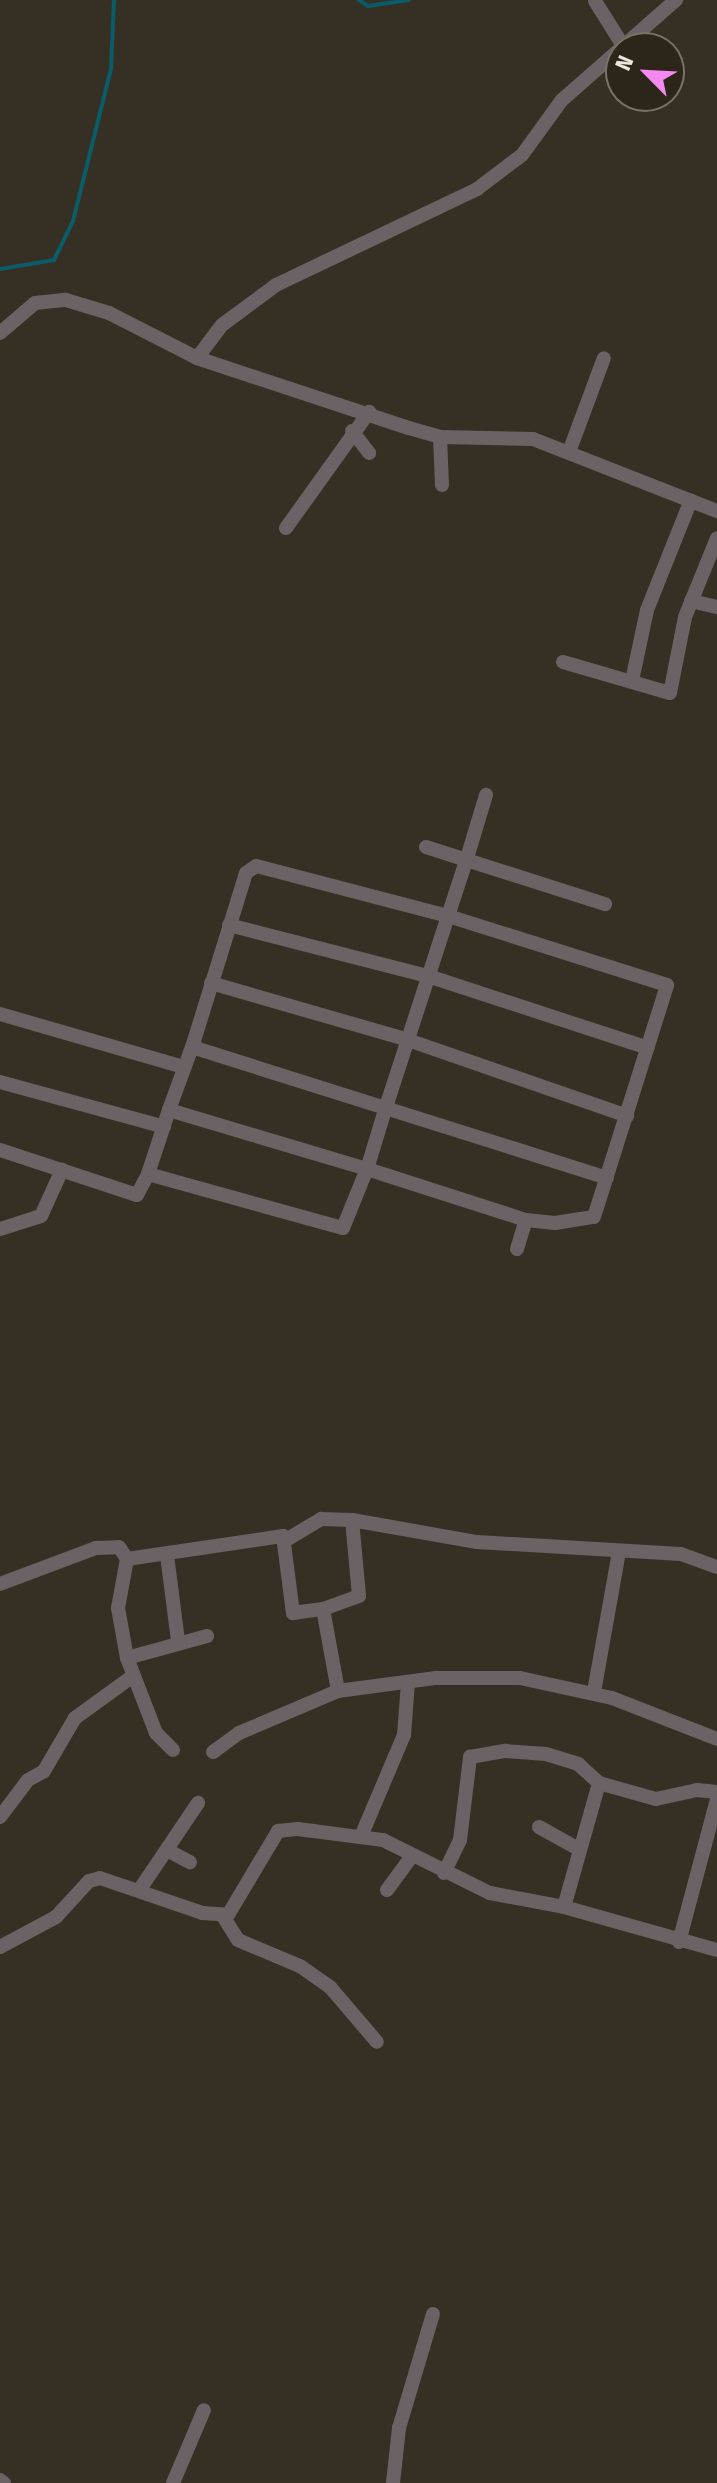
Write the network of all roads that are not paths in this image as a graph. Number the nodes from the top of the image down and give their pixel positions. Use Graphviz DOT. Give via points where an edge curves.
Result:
graph roads {
  1 [pos="676,0"];
  2 [pos="595,1"];
  3 [pos="614,32"];
  4 [pos="637,32"];
  5 [pos="605,63"];
  6 [pos="0,333"];
  7 [pos="197,358"];
  8 [pos="604,358"];
  9 [pos="369,412"];
  10 [pos="352,431"];
  11 [pos="440,437"];
  12 [pos="569,452"];
  13 [pos="369,453"];
  14 [pos="442,485"];
  15 [pos="691,500"];
  16 [pos="717,511"];
  17 [pos="286,528"];
  18 [pos="717,538"];
  19 [pos="691,601"];
  20 [pos="717,607"];
  21 [pos="563,662"];
  22 [pos="633,676"];
  23 [pos="486,795"];
  24 [pos="426,847"];
  25 [pos="467,858"];
  26 [pos="605,904"];
  27 [pos="448,916"];
  28 [pos="229,925"];
  29 [pos="428,976"];
  30 [pos="211,983"];
  31 [pos="0,1014"];
  32 [pos="408,1040"];
  33 [pos="192,1047"];
  34 [pos="648,1048"];
  35 [pos="184,1067"];
  36 [pos="0,1082"];
  37 [pos="169,1110"];
  38 [pos="385,1110"];
  39 [pos="627,1116"];
  40 [pos="164,1127"];
  41 [pos="0,1150"];
  42 [pos="367,1169"];
  43 [pos="62,1170"];
  44 [pos="148,1174"];
  45 [pos="607,1178"];
  46 [pos="526,1220"];
  47 [pos="0,1229"];
  48 [pos="517,1249"];
  49 [pos="352,1520"];
  50 [pos="286,1540"];
  51 [pos="619,1551"];
  52 [pos="167,1555"];
  53 [pos="127,1559"];
  54 [pos="717,1567"];
  55 [pos="0,1584"];
  56 [pos="323,1609"];
  57 [pos="207,1636"];
  58 [pos="178,1641"];
  59 [pos="127,1658"];
  60 [pos="133,1676"];
  61 [pos="408,1683"];
  62 [pos="338,1691"];
  63 [pos="594,1692"];
  64 [pos="717,1739"];
  65 [pos="173,1750"];
  66 [pos="213,1752"];
  67 [pos="599,1783"];
  68 [pos="717,1792"];
  69 [pos="717,1799"];
  70 [pos="198,1803"];
  71 [pos="0,1817"];
  72 [pos="539,1827"];
  73 [pos="362,1834"];
  74 [pos="577,1848"];
  75 [pos="167,1850"];
  76 [pos="412,1856"];
  77 [pos="190,1862"];
  78 [pos="444,1873"];
  79 [pos="140,1889"];
  80 [pos="387,1890"];
  81 [pos="564,1907"];
  82 [pos="223,1916"];
  83 [pos="679,1942"];
  84 [pos="0,1947"];
  85 [pos="717,1950"];
  86 [pos="377,2042"];
  87 [pos="433,2314"];
  88 [pos="204,2410"];
  89 [pos="173,2483"];
  90 [pos="393,2483"];
  1 -- 4 [label="street"];
  2 -- 3 [label="street"];
  5 -- 7 [label="street" via="562,100 522,155 477,189 276,285 222,325"];
  6 -- 7 [label="street" via="35,303 66,300 109,313"];
  7 -- 9 [label="street"];
  8 -- 12 [label="street"];
  9 -- 10 [label="street"];
  9 -- 11 [label="street"];
  10 -- 13 [label="street"];
  10 -- 17 [label="street"];
  11 -- 12 [label="street" via="533,439"];
  11 -- 14 [label="street"];
  12 -- 15 [label="street"];
  15 -- 16 [label="street"];
  15 -- 22 [label="street" via="647,610"];
  18 -- 19 [label="street"];
  19 -- 20 [label="street"];
  19 -- 21 [label="street" via="667,695"];
  23 -- 25 [label="street"];
  24 -- 25 [label="street"];
  25 -- 26 [label="street"];
  25 -- 27 [label="street"];
  27 -- 28 [label="street" via="256,866 246,873"];
  27 -- 29 [label="street"];
  27 -- 34 [label="street" via="667,985"];
  28 -- 29 [label="street"];
  28 -- 30 [label="street"];
  29 -- 32 [label="street"];
  29 -- 34 [label="street"];
  30 -- 32 [label="street"];
  30 -- 33 [label="street"];
  31 -- 35 [label="street"];
  32 -- 38 [label="street"];
  32 -- 39 [label="street"];
  33 -- 35 [label="street"];
  33 -- 38 [label="street"];
  34 -- 39 [label="street"];
  35 -- 37 [label="street"];
  36 -- 40 [label="street"];
  37 -- 40 [label="street"];
  37 -- 42 [label="street"];
  38 -- 42 [label="street"];
  38 -- 45 [label="street"];
  39 -- 45 [label="street"];
  40 -- 44 [label="street"];
  41 -- 43 [label="street"];
  42 -- 44 [label="street" via="348,1220 338,1229"];
  42 -- 46 [label="street"];
  43 -- 44 [label="street" via="137,1195"];
  43 -- 47 [label="street" via="41,1216"];
  45 -- 46 [label="street" via="594,1217 555,1223"];
  46 -- 48 [label="street"];
  49 -- 50 [label="street" via="321,1519"];
  49 -- 51 [label="street" via="481,1543"];
  49 -- 56 [label="street" via="359,1596"];
  50 -- 52 [label="street" via="279,1535 223,1541"];
  50 -- 56 [label="street" via="293,1613"];
  51 -- 54 [label="street" via="681,1554"];
  51 -- 63 [label="street"];
  52 -- 53 [label="street"];
  52 -- 58 [label="street"];
  53 -- 55 [label="street" via="119,1547 96,1548"];
  53 -- 59 [label="street" via="118,1608"];
  56 -- 62 [label="street"];
  57 -- 58 [label="street"];
  58 -- 59 [label="street"];
  59 -- 60 [label="street"];
  60 -- 65 [label="street" via="156,1733"];
  60 -- 71 [label="street" via="75,1718 44,1771 28,1780"];
  61 -- 62 [label="street"];
  61 -- 63 [label="street" via="520,1678"];
  61 -- 73 [label="street" via="404,1735"];
  62 -- 66 [label="street" via="239,1733"];
  63 -- 64 [label="street"];
  67 -- 68 [label="street" via="656,1799 697,1790"];
  67 -- 74 [label="street"];
  67 -- 78 [label="street" via="578,1764 546,1754 505,1751 470,1757 460,1840"];
  69 -- 83 [label="street"];
  70 -- 75 [label="street"];
  72 -- 74 [label="street"];
  73 -- 76 [label="street"];
  73 -- 82 [label="street" via="278,1831 235,1906"];
  74 -- 81 [label="street"];
  75 -- 77 [label="street"];
  75 -- 79 [label="street"];
  76 -- 78 [label="street"];
  76 -- 80 [label="street"];
  78 -- 81 [label="street" via="490,1893"];
  79 -- 82 [label="street" via="171,1907"];
  79 -- 84 [label="street" via="100,1878 89,1881 56,1917"];
  81 -- 83 [label="street"];
  82 -- 86 [label="street" via="238,1940 300,1966 330,1987"];
  83 -- 85 [label="street"];
  87 -- 90 [label="street" via="399,2428"];
  88 -- 89 [label="street"];
}
